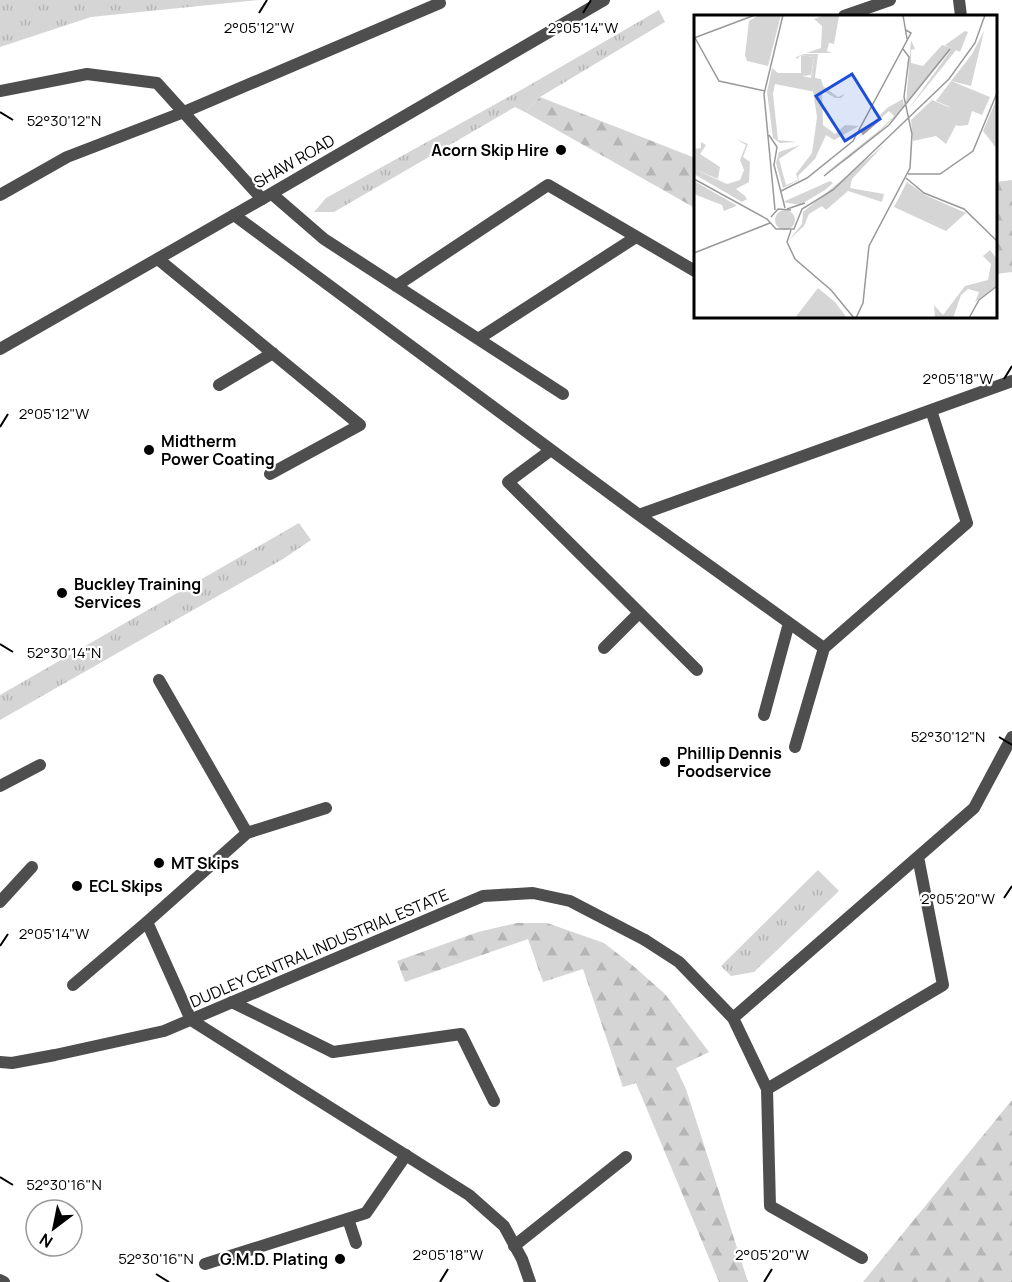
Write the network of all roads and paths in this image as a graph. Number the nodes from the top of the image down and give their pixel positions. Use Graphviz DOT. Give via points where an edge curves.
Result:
graph roads {
  1 [pos="604,0"];
  2 [pos="890,0"];
  3 [pos="959,0"];
  4 [pos="440,3"];
  5 [pos="862,13"];
  6 [pos="961,15"];
  7 [pos="0,91"];
  8 [pos="184,112"];
  9 [pos="0,195"];
  10 [pos="267,196"];
  11 [pos="234,215"];
  12 [pos="636,237"];
  13 [pos="158,259"];
  14 [pos="694,271"];
  15 [pos="396,286"];
  16 [pos="478,339"];
  17 [pos="0,349"];
  18 [pos="273,353"];
  19 [pos="1012,381"];
  20 [pos="219,385"];
  21 [pos="563,394"];
  22 [pos="931,410"];
  23 [pos="551,450"];
  24 [pos="270,474"];
  25 [pos="639,515"];
  26 [pos="639,613"];
  27 [pos="789,623"];
  28 [pos="604,648"];
  29 [pos="824,648"];
  30 [pos="697,670"];
  31 [pos="159,680"];
  32 [pos="764,715"];
  33 [pos="1012,737"];
  34 [pos="795,747"];
  35 [pos="39,765"];
  36 [pos="0,786"];
  37 [pos="326,808"];
  38 [pos="247,833"];
  39 [pos="918,857"];
  40 [pos="32,867"];
  41 [pos="0,902"];
  42 [pos="147,922"];
  43 [pos="73,985"];
  44 [pos="232,1002"];
  45 [pos="733,1018"];
  46 [pos="191,1020"];
  47 [pos="0,1062"];
  48 [pos="767,1089"];
  49 [pos="494,1101"];
  50 [pos="406,1155"];
  51 [pos="626,1157"];
  52 [pos="348,1219"];
  53 [pos="356,1243"];
  54 [pos="514,1246"];
  55 [pos="862,1258"];
  56 [pos="205,1264"];
  57 [pos="0,1280"];
  58 [pos="4,1282"];
  59 [pos="530,1282"];
  1 -- 10 [label="street, SHAW ROAD"];
  2 -- 5 [label="street"];
  3 -- 6 [label="street"];
  4 -- 8 [label="street"];
  7 -- 8 [label="street" via="87,74 157,83"];
  8 -- 9 [label="street" via="67,157"];
  8 -- 10 [label="street"];
  10 -- 11 [label="street, SHAW ROAD"];
  10 -- 15 [label="street"];
  11 -- 13 [label="street, SHAW ROAD"];
  11 -- 23 [label="street"];
  12 -- 14 [label="street"];
  12 -- 15 [label="street" via="548,185"];
  12 -- 16 [label="street"];
  13 -- 17 [label="street, SHAW ROAD"];
  13 -- 18 [label="street"];
  15 -- 16 [label="street"];
  16 -- 21 [label="street"];
  18 -- 20 [label="street"];
  18 -- 24 [label="street" via="360,425"];
  19 -- 22 [label="street"];
  22 -- 25 [label="street"];
  22 -- 29 [label="street" via="967,523"];
  23 -- 25 [label="street"];
  23 -- 26 [label="street" via="508,482"];
  25 -- 27 [label="street"];
  26 -- 28 [label="street"];
  26 -- 30 [label="street"];
  27 -- 29 [label="street"];
  27 -- 32 [label="street"];
  29 -- 34 [label="street"];
  31 -- 38 [label="street"];
  33 -- 39 [label="street" via="974,808"];
  35 -- 36 [label="street"];
  37 -- 38 [label="street"];
  38 -- 42 [label="street"];
  39 -- 45 [label="street"];
  39 -- 48 [label="street" via="943,985"];
  40 -- 41 [label="street"];
  42 -- 43 [label="street"];
  42 -- 46 [label="street"];
  44 -- 45 [label="street, DUDLEY CENTRAL INDUSTRIAL ESTATE" via="483,897 533,894 570,901 645,940 679,963"];
  44 -- 46 [label="street, DUDLEY CENTRAL INDUSTRIAL ESTATE"];
  44 -- 49 [label="street" via="333,1052 462,1034"];
  45 -- 48 [label="street, DUDLEY CENTRAL INDUSTRIAL ESTATE"];
  46 -- 47 [label="street, DUDLEY CENTRAL INDUSTRIAL ESTATE" via="164,1031 55,1055"];
  46 -- 50 [label="street"];
  48 -- 55 [label="street" via="770,1206"];
  50 -- 52 [label="street" via="366,1213"];
  50 -- 54 [label="street" via="469,1195 504,1226"];
  51 -- 54 [label="street"];
  52 -- 53 [label="street"];
  52 -- 56 [label="street"];
  54 -- 59 [label="street"];
  57 -- 58 [label="street"];
}
